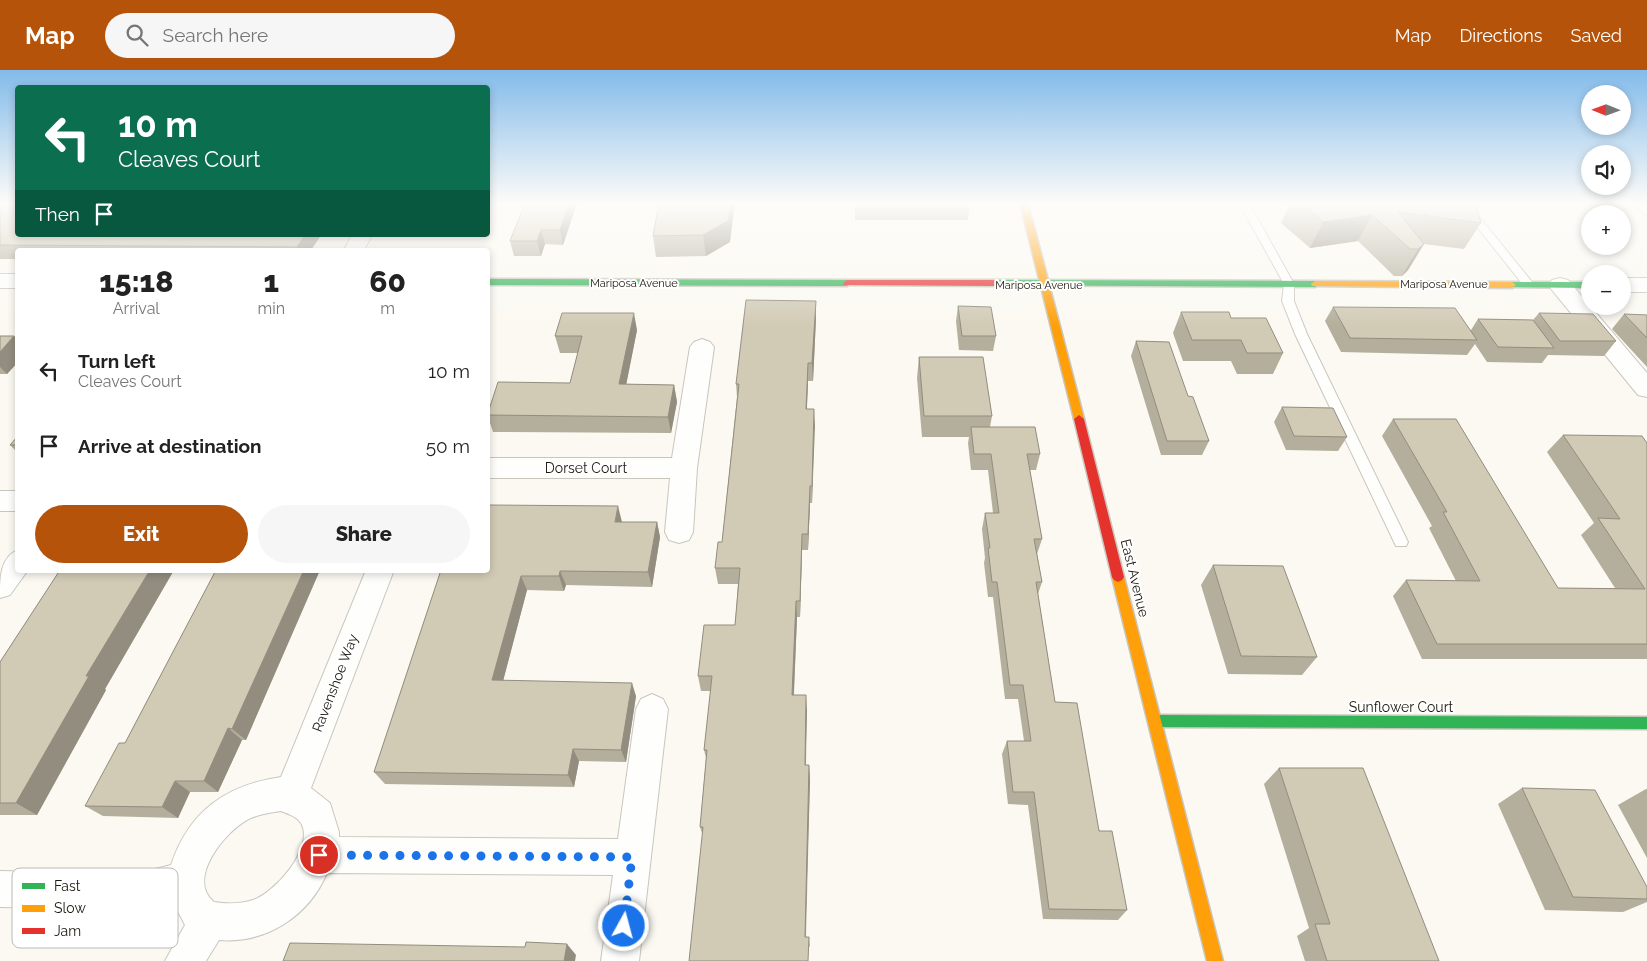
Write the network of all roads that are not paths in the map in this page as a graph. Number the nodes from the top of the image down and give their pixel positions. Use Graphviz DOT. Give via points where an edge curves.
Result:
graph roads {
  1 [pos="1034,245"];
  2 [pos="1267,245"];
  3 [pos="1496,245"];
  4 [pos="0,281"];
  5 [pos="15,281"];
  6 [pos="1289,284"];
  7 [pos="1528,284"];
  8 [pos="1044,285"];
  9 [pos="1560,285"];
  10 [pos="1581,285"];
  11 [pos="1631,285"];
  12 [pos="1647,285"];
  13 [pos="490,286"];
  14 [pos="702,347"];
  15 [pos="1647,390"];
  16 [pos="490,468"];
  17 [pos="684,468"];
  18 [pos="0,501"];
  19 [pos="15,501"];
  20 [pos="679,532"];
  21 [pos="1400,542"];
  22 [pos="15,565"];
  23 [pos="379,573"];
  24 [pos="0,586"];
  25 [pos="652,709"];
  26 [pos="1156,721"];
  27 [pos="1647,723"];
  28 [pos="291,796"];
  29 [pos="319,855"];
  30 [pos="632,857"];
  31 [pos="187,880"];
  32 [pos="178,882"];
  33 [pos="210,920"];
  34 [pos="184,961"];
  35 [pos="620,961"];
  36 [pos="1215,961"];
  1 -- 8 [label="street, East Avenue"];
  2 -- 6 [label="lane"];
  3 -- 7 [label="lane"];
  4 -- 5 [label="street"];
  6 -- 7 [label="street, Mariposa Avenue"];
  6 -- 8 [label="street, Mariposa Avenue"];
  6 -- 21 [label="lane" via="1288,301 1301,334"];
  7 -- 9 [label="street, Mariposa Avenue"];
  8 -- 13 [label="street, Mariposa Avenue"];
  8 -- 26 [label="street, East Avenue"];
  9 -- 10 [label="street, Mariposa Avenue"];
  9 -- 15 [label="street"];
  11 -- 12 [label="street"];
  14 -- 17 [label="street"];
  16 -- 17 [label="street, Dorset Court"];
  17 -- 20 [label="street"];
  18 -- 19 [label="street"];
  22 -- 24 [label="street"];
  23 -- 28 [label="street, Ravenshoe Way"];
  25 -- 30 [label="street"];
  26 -- 27 [label="street, Sunflower Court"];
  26 -- 36 [label="street, East Avenue"];
  28 -- 29 [label="street" via="301,799 317,815 322,833"];
  28 -- 31 [label="street" via="281,794 258,798 233,809 215,823 188,865"];
  29 -- 30 [label="street"];
  29 -- 33 [label="street" via="307,878 288,899 264,915 234,923"];
  30 -- 35 [label="street"];
  31 -- 32 [label="street"];
  31 -- 33 [label="street" via="186,891 195,910"];
  33 -- 34 [label="street"];
}
